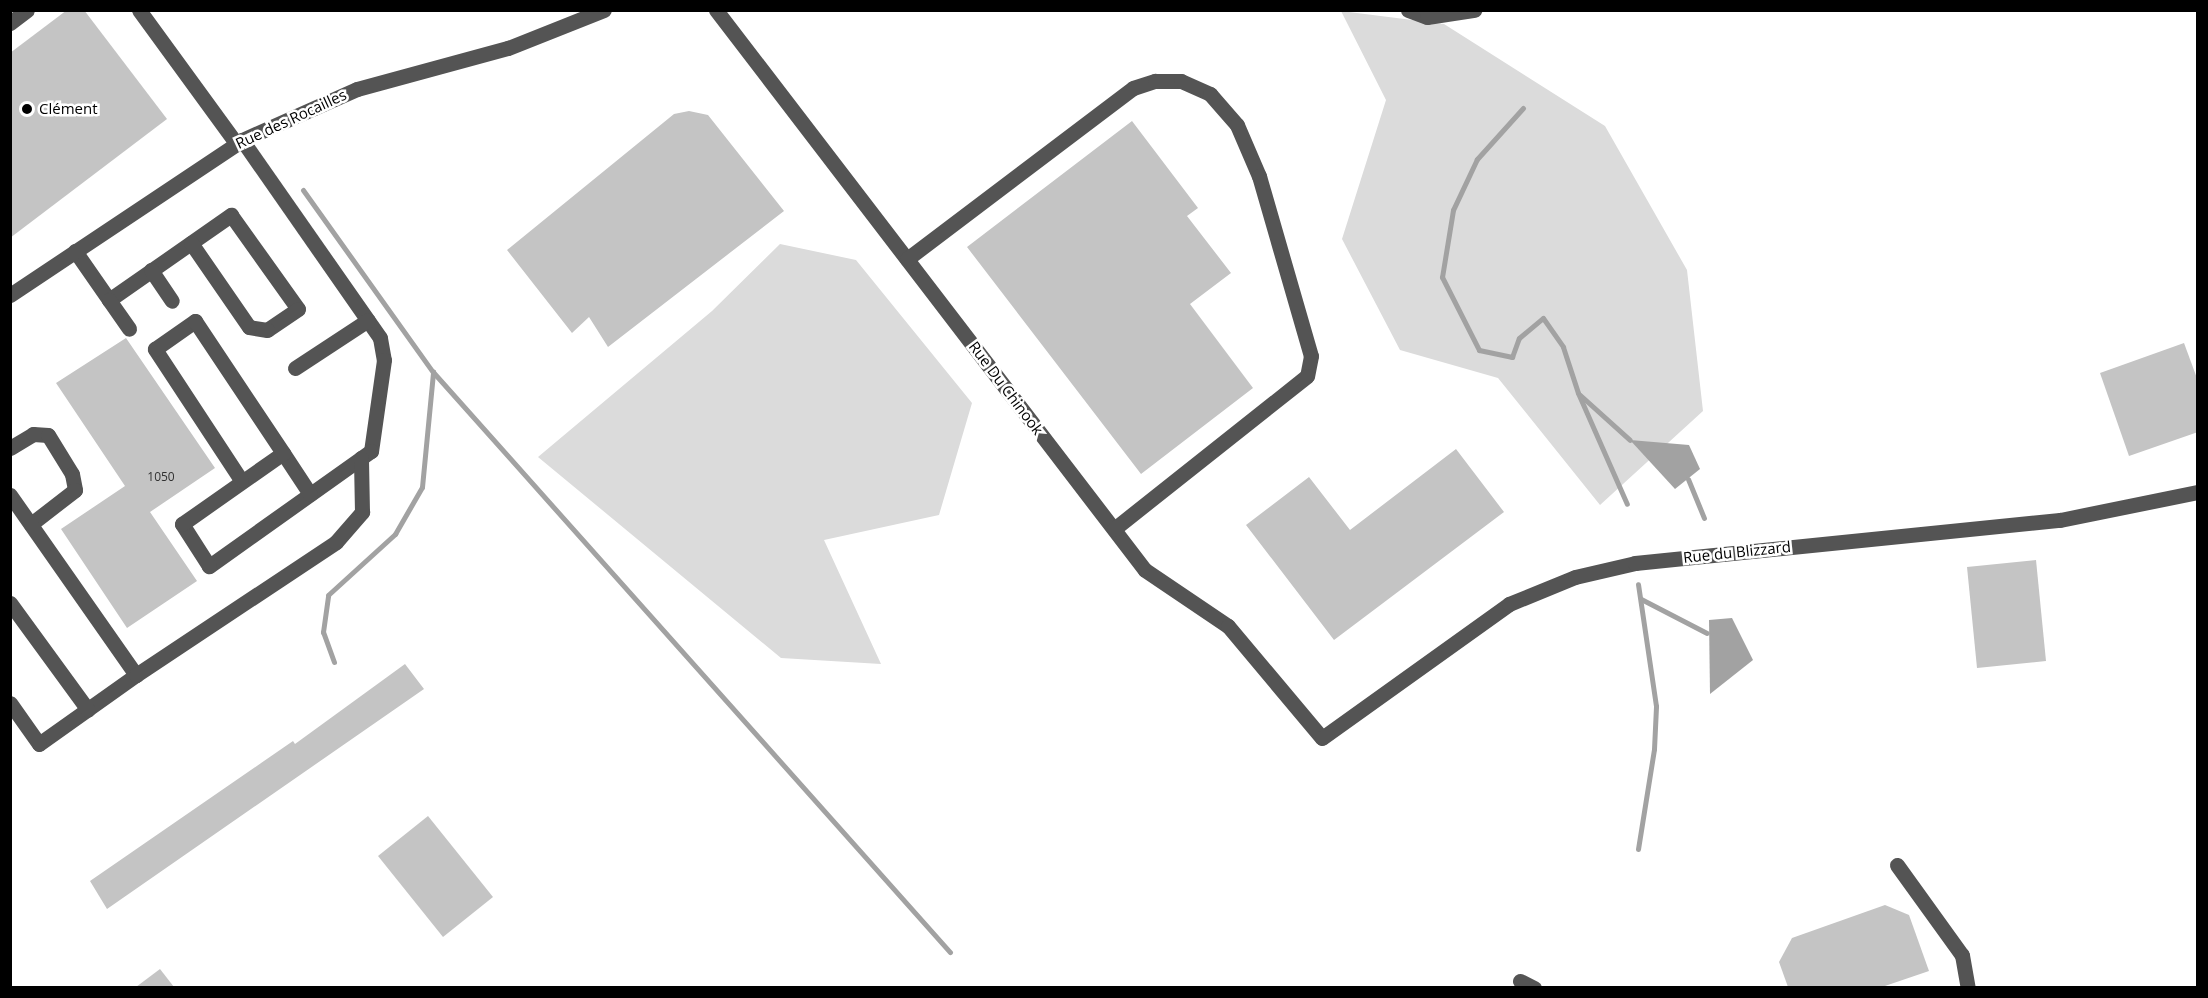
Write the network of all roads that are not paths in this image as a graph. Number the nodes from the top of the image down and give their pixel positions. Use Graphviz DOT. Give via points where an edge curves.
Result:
graph roads {
  1 [pos="27,10"];
  2 [pos="139,10"];
  3 [pos="604,10"];
  4 [pos="716,10"];
  5 [pos="1408,10"];
  6 [pos="1474,10"];
  7 [pos="10,23"];
  8 [pos="239,142"];
  9 [pos="191,243"];
  10 [pos="75,251"];
  11 [pos="907,259"];
  12 [pos="151,270"];
  13 [pos="10,295"];
  14 [pos="109,300"];
  15 [pos="172,301"];
  16 [pos="368,320"];
  17 [pos="129,329"];
  18 [pos="295,368"];
  19 [pos="10,448"];
  20 [pos="283,453"];
  21 [pos="361,458"];
  22 [pos="241,480"];
  23 [pos="2198,492"];
  24 [pos="310,494"];
  25 [pos="10,495"];
  26 [pos="31,524"];
  27 [pos="1114,529"];
  28 [pos="10,603"];
  29 [pos="136,675"];
  30 [pos="10,703"];
  31 [pos="88,710"];
  32 [pos="1322,738"];
  33 [pos="1897,865"];
  34 [pos="1968,987"];
  1 -- 7 [label="street"];
  2 -- 8 [label="street"];
  3 -- 8 [label="street, Rue des Rocailles" via="508,48 357,89"];
  4 -- 11 [label="street, Rue Du Chinook"];
  5 -- 6 [label="street" via="1427,17"];
  8 -- 10 [label="street, Rue des Rocailles"];
  8 -- 16 [label="street"];
  9 -- 9 [label="street" via="231,215 298,309 267,330 249,327"];
  9 -- 12 [label="street"];
  10 -- 13 [label="street, Rue des Rocailles"];
  10 -- 14 [label="street"];
  11 -- 27 [label="street, Rue Du Chinook"];
  11 -- 27 [label="street" via="1134,88 1155,81 1181,81 1210,94 1237,125 1259,176 1311,356 1307,376"];
  12 -- 14 [label="street"];
  12 -- 15 [label="street"];
  14 -- 17 [label="street"];
  16 -- 18 [label="street"];
  16 -- 21 [label="street" via="380,338 384,360 371,451"];
  19 -- 26 [label="street" via="33,434 48,435 72,474 75,490"];
  20 -- 22 [label="street"];
  20 -- 22 [label="street" via="195,321 155,349"];
  20 -- 24 [label="street"];
  21 -- 24 [label="street"];
  21 -- 29 [label="street" via="362,512 336,542"];
  22 -- 24 [label="street" via="182,524 209,566"];
  23 -- 32 [label="street, Rue du Blizzard" via="2060,520 1635,563 1575,577 1509,604"];
  25 -- 26 [label="street"];
  26 -- 29 [label="street"];
  27 -- 32 [label="street, Rue Du Chinook" via="1145,570 1228,626"];
  28 -- 31 [label="street"];
  29 -- 31 [label="street"];
  30 -- 31 [label="street" via="39,744"];
  33 -- 34 [label="street" via="1962,955"];
}
